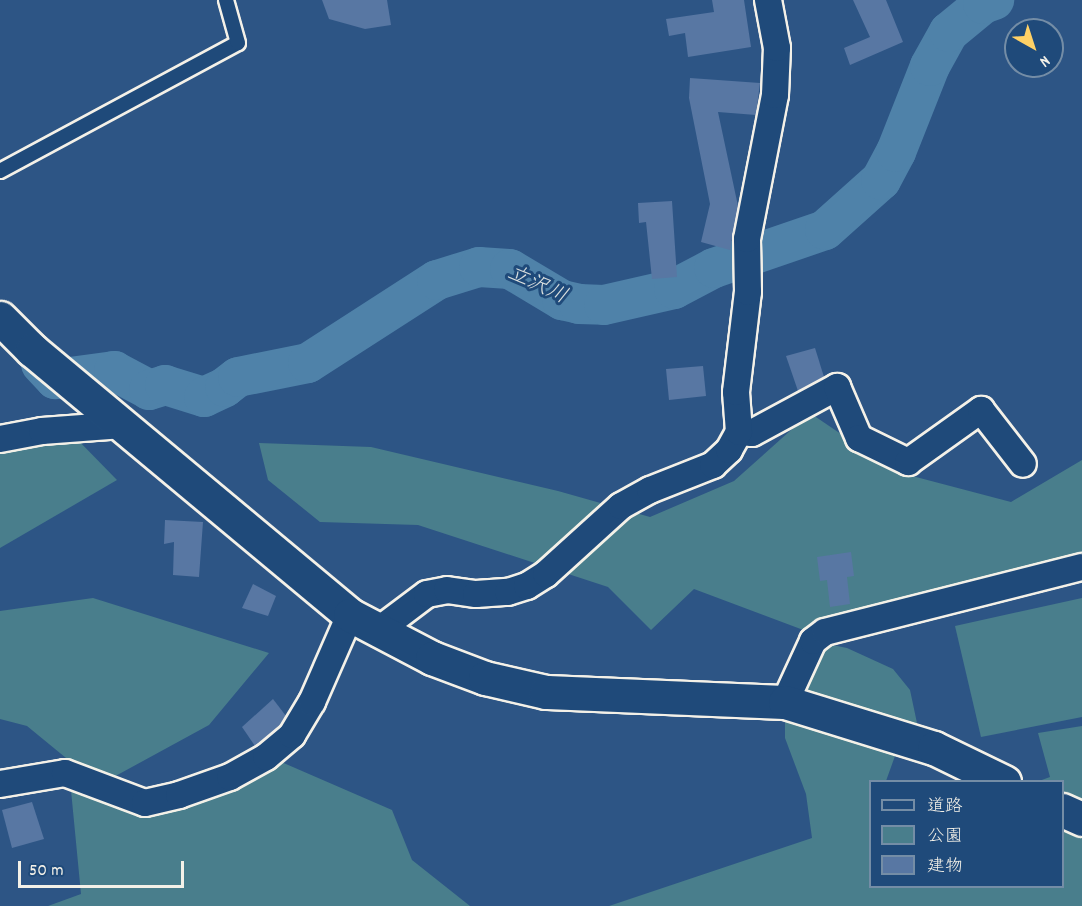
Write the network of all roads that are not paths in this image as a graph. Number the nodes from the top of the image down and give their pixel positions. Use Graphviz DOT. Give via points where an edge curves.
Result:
graph roads {
  1 [pos="226,0"];
  2 [pos="768,0"];
  3 [pos="0,171"];
  4 [pos="0,318"];
  5 [pos="123,425"];
  6 [pos="739,432"];
  7 [pos="0,439"];
  8 [pos="1023,464"];
  9 [pos="1082,567"];
  10 [pos="350,615"];
  11 [pos="379,630"];
  12 [pos="785,702"];
  13 [pos="1000,780"];
  14 [pos="0,784"];
  15 [pos="1064,811"];
  16 [pos="1082,819"];
  1 -- 3 [label="lane" via="238,43"];
  2 -- 6 [label="street" via="777,48 775,95 747,239 748,292 736,392"];
  4 -- 5 [label="street" via="32,350"];
  5 -- 7 [label="street" via="42,431"];
  5 -- 10 [label="street"];
  6 -- 8 [label="street" via="752,433 837,387 859,438 908,462 981,410"];
  6 -- 11 [label="street" via="729,450 713,465 621,506 546,574 527,586 498,593 447,590 427,594"];
  9 -- 12 [label="street" via="825,632 813,641"];
  10 -- 11 [label="street"];
  10 -- 14 [label="street" via="312,702 292,735 266,757 230,777 145,803 65,773"];
  11 -- 12 [label="street" via="432,658 485,678 546,692"];
  12 -- 13 [label="street" via="934,748"];
  15 -- 16 [label="street"];
}
